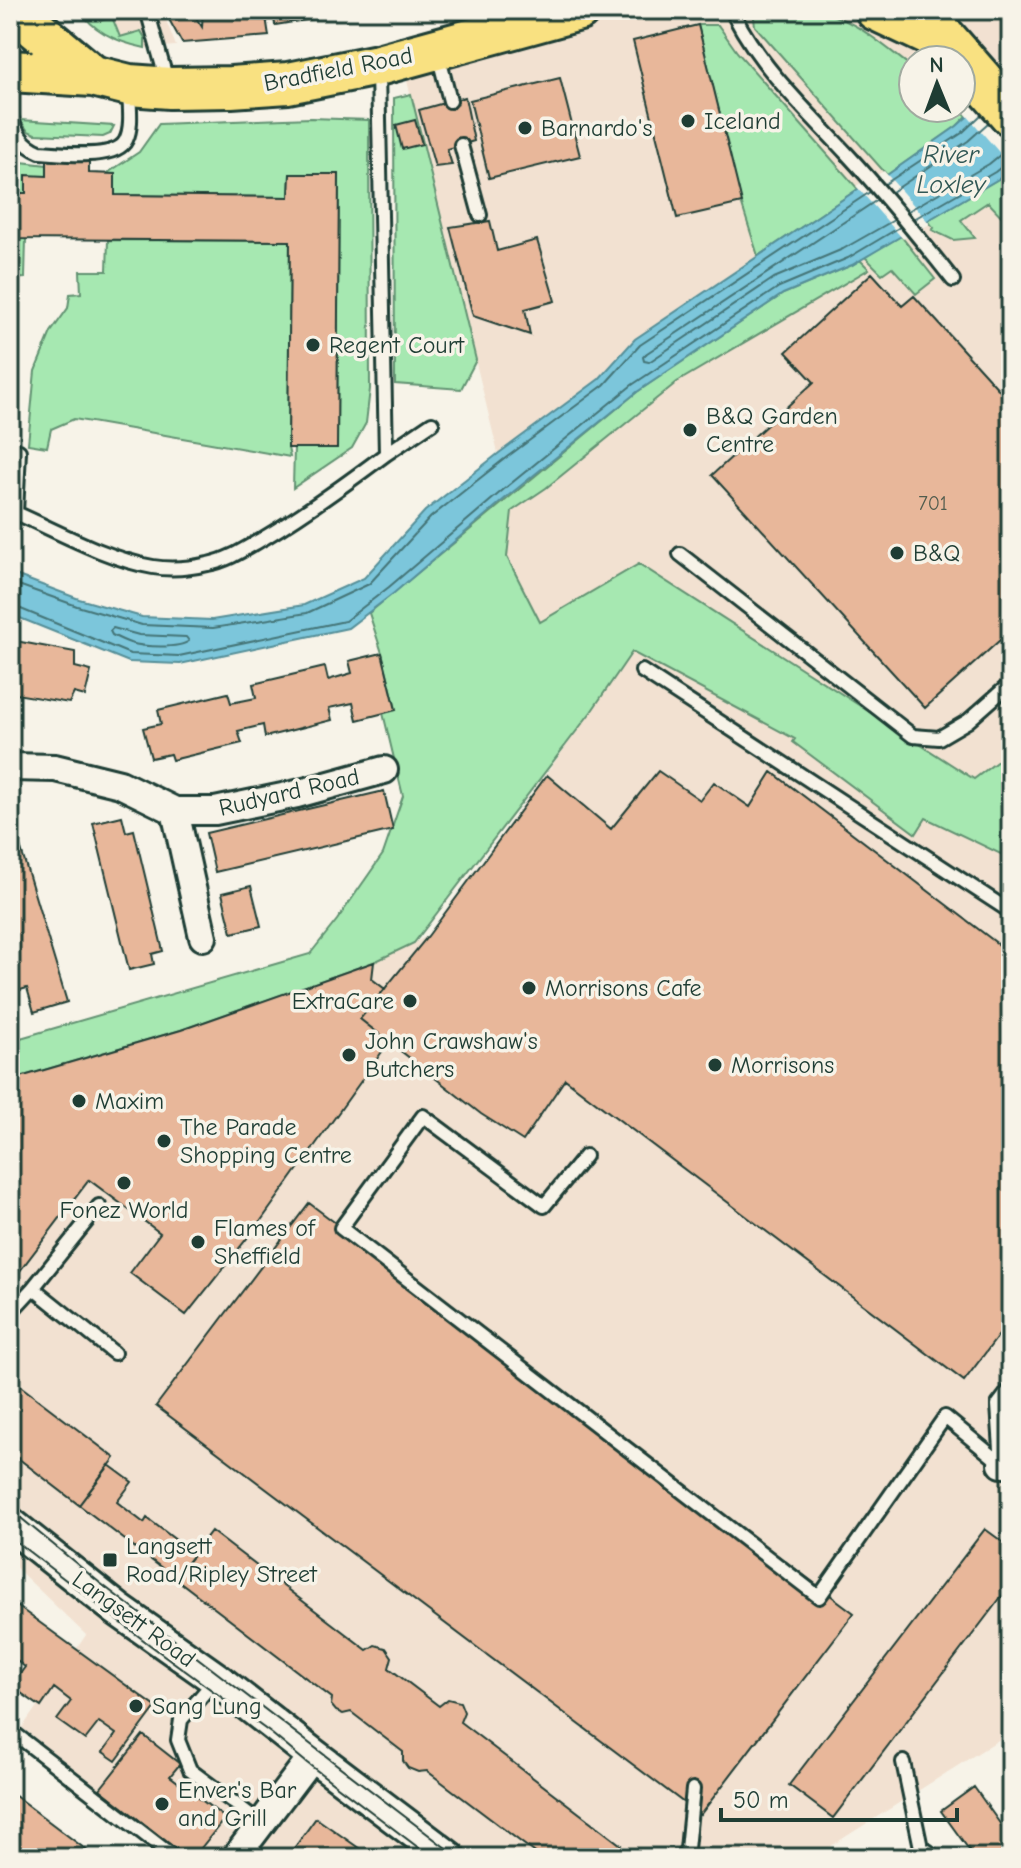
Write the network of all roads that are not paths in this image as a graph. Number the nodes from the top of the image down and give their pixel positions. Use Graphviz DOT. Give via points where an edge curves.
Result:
graph roads {
  1 [pos="147,10"];
  2 [pos="579,10"];
  3 [pos="876,10"];
  4 [pos="920,10"];
  5 [pos="735,17"];
  6 [pos="33,18"];
  7 [pos="948,44"];
  8 [pos="949,44"];
  9 [pos="437,50"];
  10 [pos="10,62"];
  11 [pos="378,65"];
  12 [pos="10,71"];
  13 [pos="977,76"];
  14 [pos="111,80"];
  15 [pos="170,88"];
  16 [pos="450,101"];
  17 [pos="1002,104"];
  18 [pos="10,114"];
  19 [pos="461,145"];
  20 [pos="480,215"];
  21 [pos="953,280"];
  22 [pos="432,423"];
  23 [pos="19,451"];
  24 [pos="386,454"];
  25 [pos="680,554"];
  26 [pos="642,671"];
  27 [pos="1011,683"];
  28 [pos="10,767"];
  29 [pos="384,770"];
  30 [pos="175,811"];
  31 [pos="1011,912"];
  32 [pos="203,937"];
  33 [pos="585,1156"];
  34 [pos="99,1206"];
  35 [pos="33,1288"];
  36 [pos="10,1313"];
  37 [pos="114,1353"];
  38 [pos="1011,1388"];
  39 [pos="1006,1464"];
  40 [pos="10,1524"];
  41 [pos="216,1679"];
  42 [pos="10,1730"];
  43 [pos="313,1755"];
  44 [pos="903,1762"];
  45 [pos="693,1789"];
  46 [pos="261,1823"];
  47 [pos="175,1858"];
  48 [pos="235,1858"];
  49 [pos="449,1858"];
  50 [pos="681,1858"];
  51 [pos="923,1858"];
  1 -- 15 [label="lane"];
  2 -- 9 [label="main road, Bradfield Road"];
  3 -- 7 [label="main road"];
  4 -- 8 [label="highway"];
  5 -- 21 [label="lane" via="754,50"];
  6 -- 10 [label="main road" via="28,42"];
  6 -- 14 [label="main road"];
  9 -- 11 [label="main road, Bradfield Road"];
  9 -- 16 [label="lane"];
  11 -- 15 [label="main road, Bradfield Road" via="288,83"];
  11 -- 24 [label="lane"];
  12 -- 14 [label="main road, Bradfield Road"];
  13 -- 17 [label="highway"];
  14 -- 15 [label="main road, Bradfield Road"];
  14 -- 18 [label="lane" via="129,126 119,149 40,152 20,138"];
  19 -- 20 [label="lane"];
  22 -- 24 [label="lane"];
  23 -- 24 [label="lane" via="16,513 131,562 182,569 239,553"];
  25 -- 27 [label="lane" via="913,736 939,738 968,721"];
  26 -- 31 [label="lane"];
  28 -- 30 [label="street, Rudyard Road" via="55,768 120,784"];
  29 -- 30 [label="street, Rudyard Road" via="215,811"];
  30 -- 32 [label="street"];
  33 -- 39 [label="lane" via="544,1206 423,1116 341,1228 819,1597 945,1417"];
  34 -- 35 [label="lane"];
  35 -- 36 [label="lane"];
  35 -- 37 [label="lane"];
  38 -- 39 [label="lane" via="998,1405"];
  40 -- 41 [label="street, Langsett Road"];
  41 -- 43 [label="street, Langsett Road"];
  41 -- 46 [label="lane" via="181,1720 178,1740 190,1770"];
  42 -- 47 [label="lane"];
  43 -- 46 [label="street"];
  43 -- 49 [label="street, Langsett Road"];
  44 -- 51 [label="lane"];
  45 -- 50 [label="lane" via="687,1849"];
  46 -- 48 [label="street"];
}
